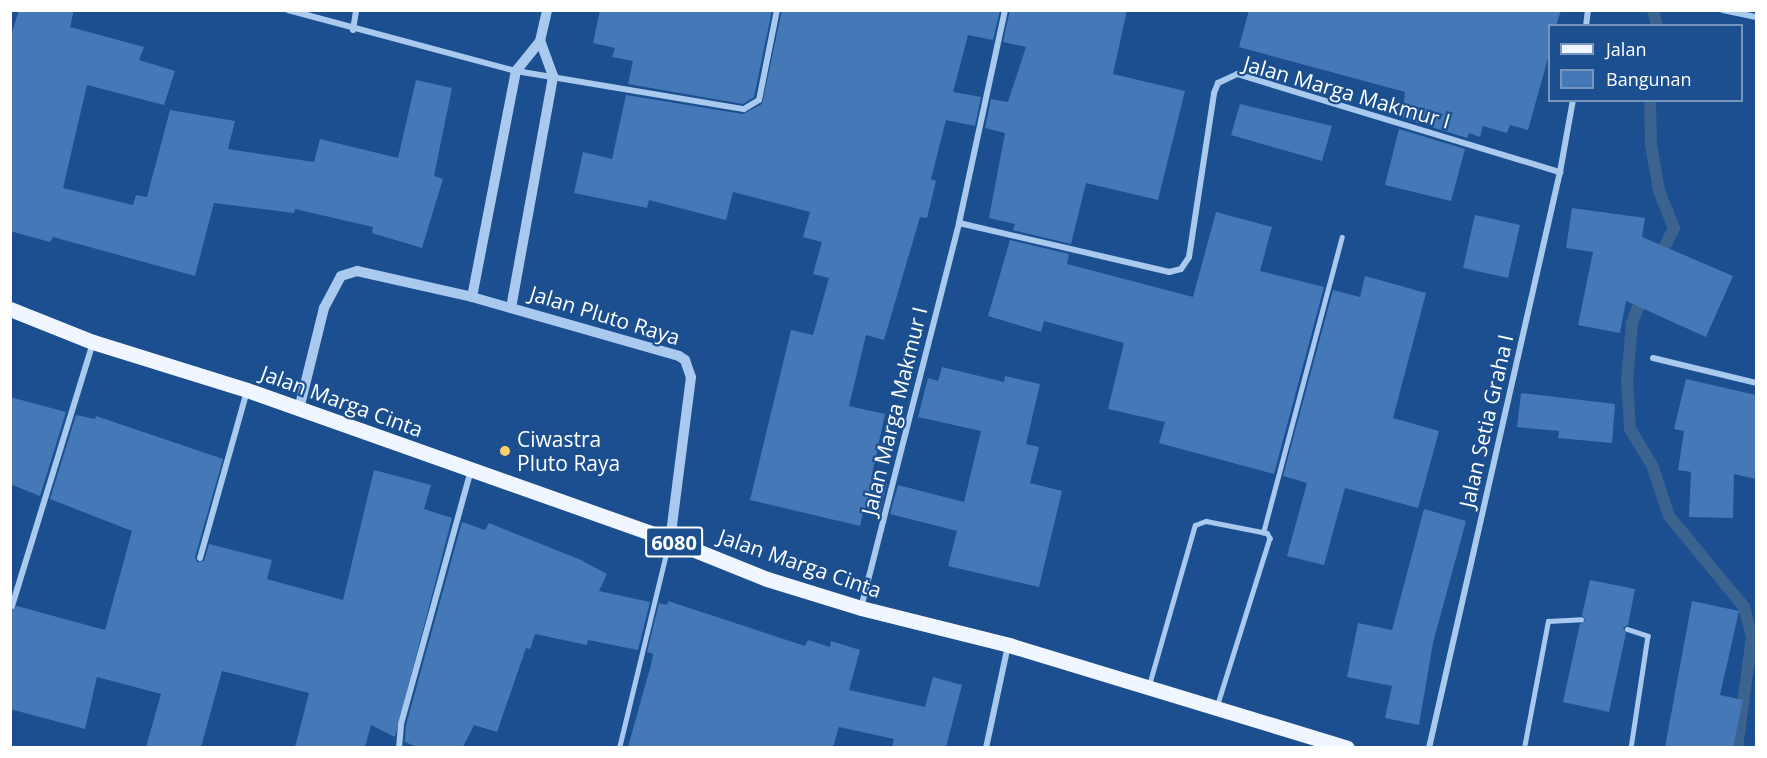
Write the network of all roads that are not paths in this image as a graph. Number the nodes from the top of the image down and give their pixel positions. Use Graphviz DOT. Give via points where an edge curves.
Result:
graph roads {
  1 [pos="288,10"];
  2 [pos="357,10"];
  3 [pos="547,10"];
  4 [pos="777,10"];
  5 [pos="1005,10"];
  6 [pos="1723,10"];
  7 [pos="1756,17"];
  8 [pos="353,30"];
  9 [pos="540,41"];
  10 [pos="516,71"];
  11 [pos="553,76"];
  12 [pos="1573,102"];
  13 [pos="1560,172"];
  14 [pos="959,223"];
  15 [pos="1342,237"];
  16 [pos="472,297"];
  17 [pos="511,308"];
  18 [pos="10,309"];
  19 [pos="93,342"];
  20 [pos="1653,358"];
  21 [pos="1756,383"];
  22 [pos="247,390"];
  23 [pos="299,410"];
  24 [pos="471,469"];
  25 [pos="1263,533"];
  26 [pos="670,540"];
  27 [pos="200,558"];
  28 [pos="12,606"];
  29 [pos="861,608"];
  30 [pos="1581,619"];
  31 [pos="1627,629"];
  32 [pos="1009,645"];
  33 [pos="1148,687"];
  34 [pos="1216,710"];
  35 [pos="399,747"];
  36 [pos="619,747"];
  37 [pos="986,747"];
  38 [pos="1347,747"];
  39 [pos="1429,747"];
  40 [pos="1524,747"];
  41 [pos="1632,747"];
  1 -- 8 [label="street"];
  2 -- 8 [label="street"];
  3 -- 9 [label="street"];
  4 -- 11 [label="street" via="759,100 748,109"];
  5 -- 14 [label="street, Jalan Marga Makmur I"];
  6 -- 7 [label="street"];
  8 -- 10 [label="street"];
  9 -- 10 [label="street"];
  9 -- 11 [label="street"];
  10 -- 11 [label="street"];
  10 -- 16 [label="street"];
  11 -- 17 [label="street, Jalan Pluto Raya"];
  12 -- 13 [label="street, Jalan Setia Graha I"];
  13 -- 14 [label="street, Jalan Marga Makmur I" via="1237,74 1218,82 1214,93 1190,257 1181,269 1169,272"];
  13 -- 39 [label="street, Jalan Setia Graha I"];
  14 -- 29 [label="street, Jalan Marga Makmur I"];
  15 -- 25 [label="lane"];
  16 -- 17 [label="street, Jalan Pluto Raya"];
  16 -- 23 [label="street, Jalan Pluto Raya" via="357,271 342,276 324,308"];
  17 -- 26 [label="street, Jalan Pluto Raya" via="685,360 691,377"];
  18 -- 19 [label="main road, Jalan Marga Cinta / 6080"];
  19 -- 22 [label="main road, Jalan Marga Cinta / 6080"];
  19 -- 28 [label="street"];
  20 -- 21 [label="street"];
  22 -- 23 [label="main road, Jalan Marga Cinta / 6080"];
  22 -- 27 [label="street"];
  23 -- 24 [label="main road, Jalan Marga Cinta / 6080"];
  24 -- 26 [label="main road, Jalan Marga Cinta / 6080"];
  24 -- 35 [label="street" via="400,724"];
  25 -- 33 [label="lane" via="1206,521 1195,525"];
  25 -- 34 [label="lane" via="1270,538"];
  26 -- 29 [label="main road, Jalan Marga Cinta / 6080" via="767,579"];
  26 -- 36 [label="lane"];
  29 -- 32 [label="main road, Jalan Marga Cinta / 6080"];
  30 -- 40 [label="lane" via="1548,621"];
  31 -- 41 [label="lane" via="1648,636"];
  32 -- 33 [label="main road, Jalan Marga Cinta / 6080"];
  32 -- 37 [label="street"];
  33 -- 34 [label="main road, Jalan Marga Cinta / 6080"];
  34 -- 38 [label="main road, Jalan Marga Cinta / 6080"];
}
